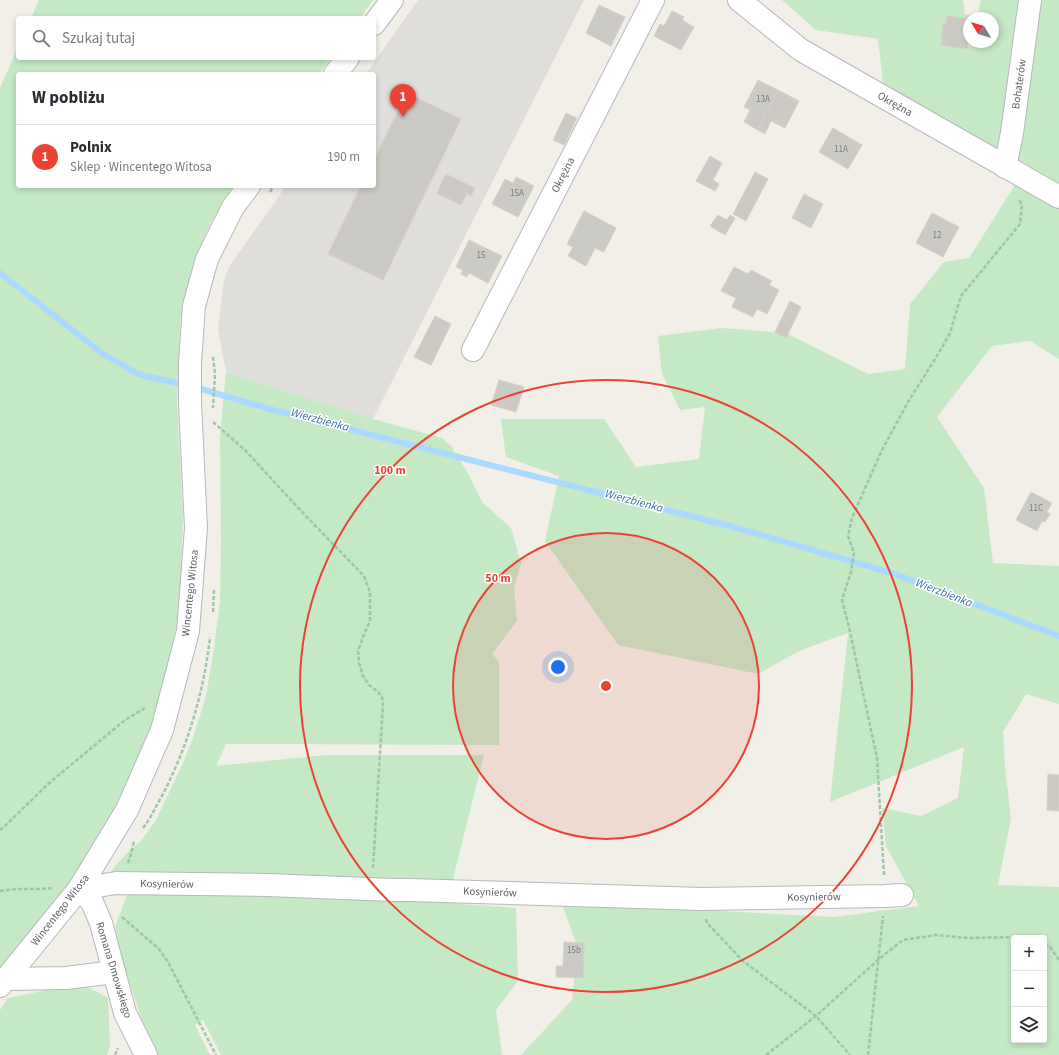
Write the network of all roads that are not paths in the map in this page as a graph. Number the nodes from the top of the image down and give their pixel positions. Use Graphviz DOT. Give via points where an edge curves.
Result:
graph roads {
  1 [pos="392,0"];
  2 [pos="653,0"];
  3 [pos="739,0"];
  4 [pos="1030,0"];
  5 [pos="376,21"];
  6 [pos="346,60"];
  7 [pos="337,72"];
  8 [pos="1005,167"];
  9 [pos="258,191"];
  10 [pos="1059,197"];
  11 [pos="473,350"];
  12 [pos="81,886"];
  13 [pos="894,896"];
  14 [pos="114,972"];
  15 [pos="3,982"];
  16 [pos="146,1055"];
  1 -- 5 [label="street"];
  2 -- 11 [label="street, Okrężna"];
  3 -- 8 [label="street, Okrężna" via="800,50"];
  4 -- 8 [label="street, Bohaterów"];
  6 -- 7 [label="street"];
  8 -- 10 [label="street, Okrężna"];
  9 -- 12 [label="street, Wincentego Witosa" via="233,207 207,259 194,306 190,403 196,528 188,631 169,706 162,730 127,810"];
  12 -- 13 [label="street, Kosynierów" via="117,883 267,885 702,899"];
  12 -- 14 [label="street, Romana Dmowskiego" via="92,902 101,923"];
  12 -- 15 [label="street, Wincentego Witosa"];
  14 -- 15 [label="street"];
  14 -- 16 [label="street, Romana Dmowskiego" via="125,1013"];
}
